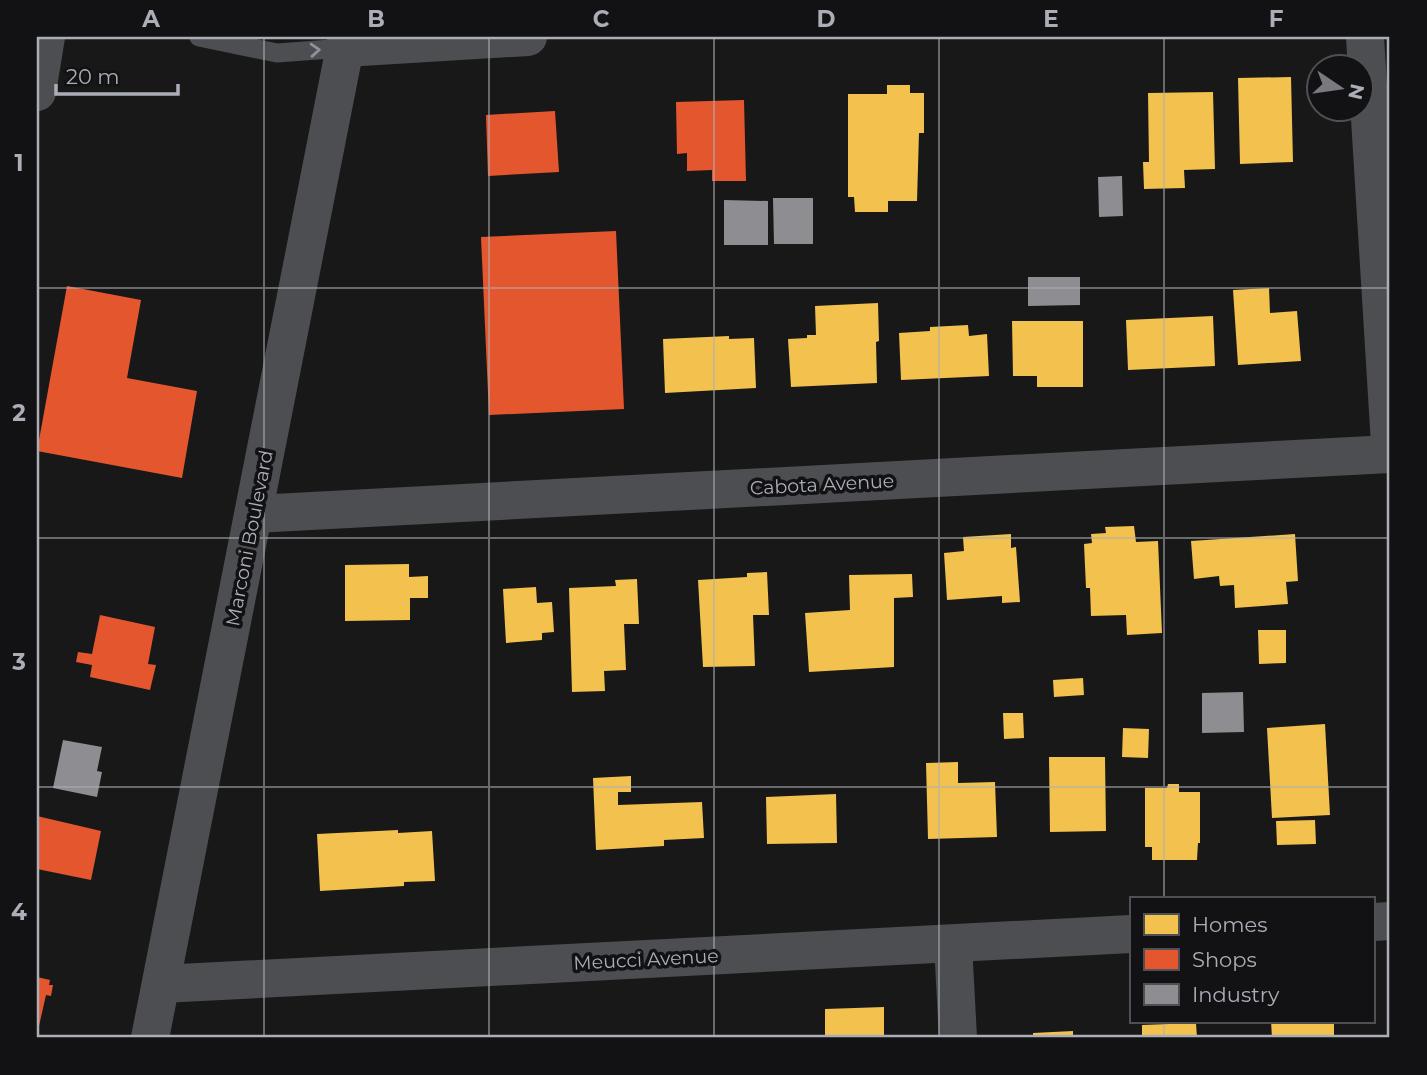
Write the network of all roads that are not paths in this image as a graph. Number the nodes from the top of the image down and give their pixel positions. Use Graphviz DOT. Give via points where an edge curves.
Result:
graph roads {
  1 [pos="47,37"];
  2 [pos="199,37"];
  3 [pos="528,37"];
  4 [pos="1365,37"];
  5 [pos="346,43"];
  6 [pos="37,92"];
  7 [pos="1390,444"];
  8 [pos="1390,454"];
  9 [pos="254,514"];
  10 [pos="1130,934"];
  11 [pos="953,944"];
  12 [pos="161,984"];
  13 [pos="150,1038"];
  14 [pos="958,1038"];
  1 -- 6 [label="street"];
  2 -- 5 [label="lane, one-way" via="277,53"];
  3 -- 5 [label="street"];
  4 -- 7 [label="street"];
  5 -- 9 [label="street, Marconi Boulevard"];
  8 -- 9 [label="street, Cabota Avenue"];
  9 -- 12 [label="street, Marconi Boulevard"];
  10 -- 11 [label="street, Meucci Avenue"];
  11 -- 12 [label="street, Meucci Avenue"];
  11 -- 14 [label="street"];
  12 -- 13 [label="street, Marconi Boulevard"];
}
